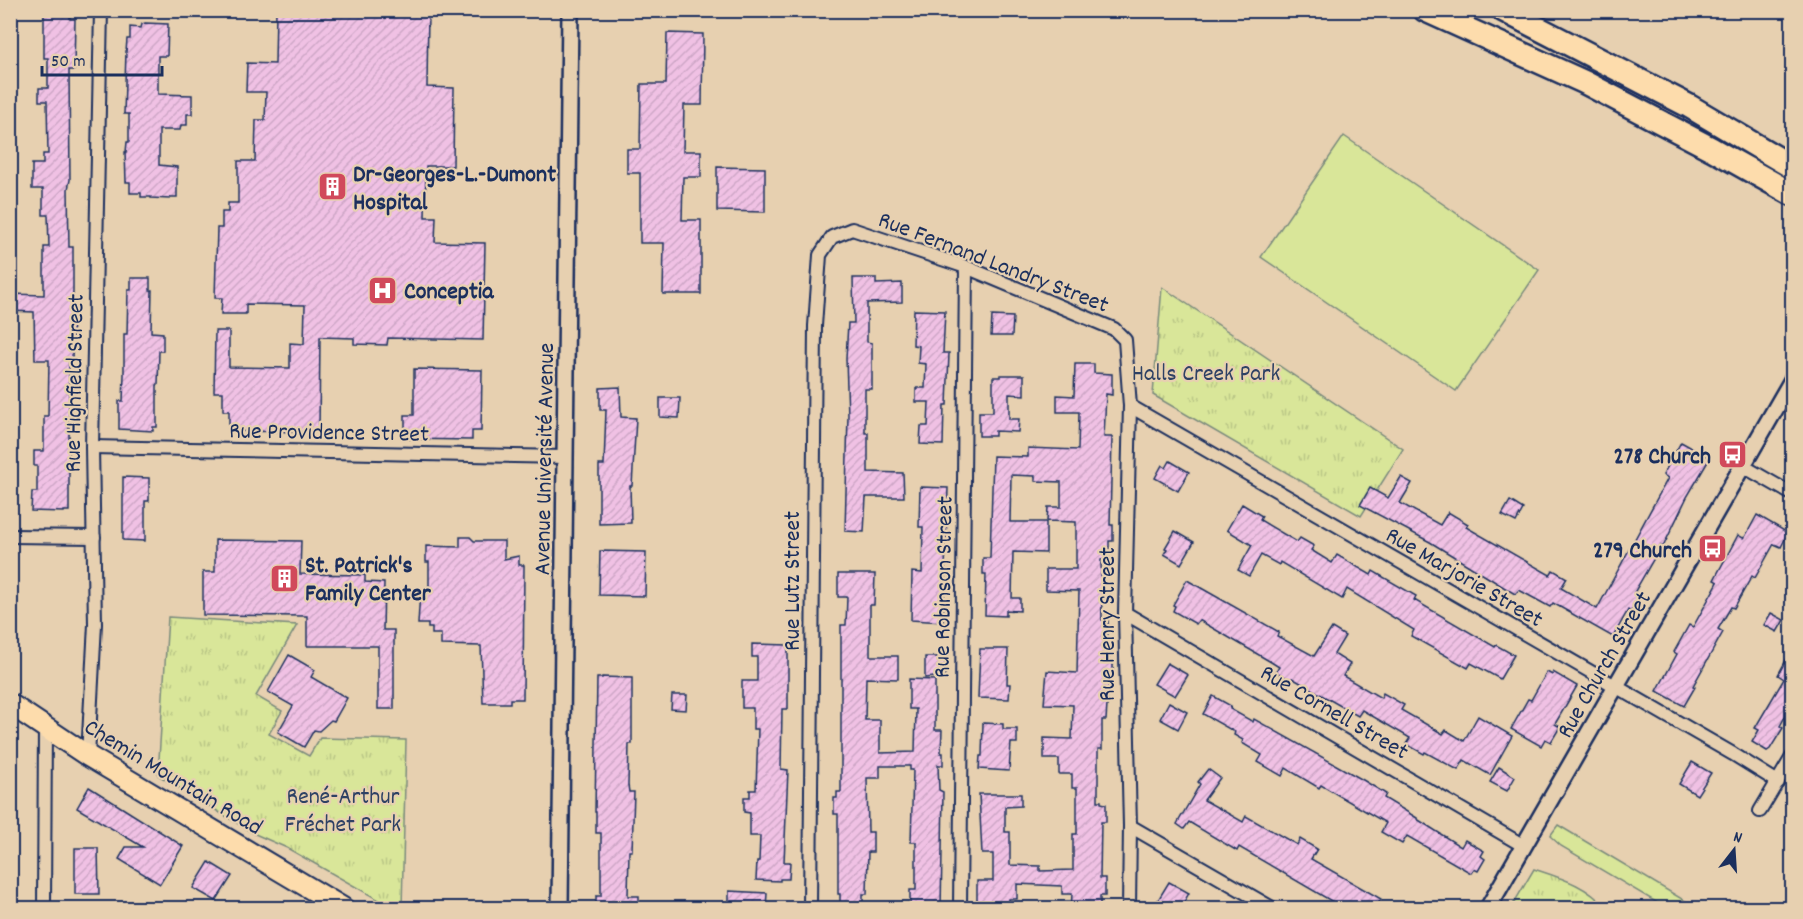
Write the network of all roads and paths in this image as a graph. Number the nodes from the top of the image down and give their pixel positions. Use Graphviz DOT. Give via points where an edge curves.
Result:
graph roads {
  1 [pos="102,10"];
  2 [pos="570,10"];
  3 [pos="1417,10"];
  4 [pos="1425,10"];
  5 [pos="1503,10"];
  6 [pos="1449,22"];
  7 [pos="1792,166"];
  8 [pos="1792,194"];
  9 [pos="820,255"];
  10 [pos="966,267"];
  11 [pos="1125,340"];
  12 [pos="1792,380"];
  13 [pos="1130,406"];
  14 [pos="92,447"];
  15 [pos="565,457"];
  16 [pos="1743,466"];
  17 [pos="1792,494"];
  18 [pos="10,536"];
  19 [pos="94,537"];
  20 [pos="1125,613"];
  21 [pos="1615,688"];
  22 [pos="10,704"];
  23 [pos="45,727"];
  24 [pos="88,756"];
  25 [pos="1792,757"];
  26 [pos="1778,782"];
  27 [pos="1760,811"];
  28 [pos="1130,825"];
  29 [pos="1524,846"];
  30 [pos="44,909"];
  31 [pos="343,909"];
  32 [pos="560,909"];
  33 [pos="810,909"];
  34 [pos="960,909"];
  35 [pos="1129,909"];
  36 [pos="1272,909"];
  37 [pos="1488,909"];
  1 -- 14 [label="street, Rue Highfield Street"];
  2 -- 15 [label="street, Avenue Université Avenue"];
  3 -- 6 [label="highway"];
  4 -- 6 [label="highway"];
  5 -- 7 [label="highway" via="1689,106"];
  6 -- 8 [label="highway" via="1584,82"];
  9 -- 10 [label="street, Rue Fernand Landry Street" via="832,237 852,229"];
  9 -- 33 [label="street, Rue Lutz Street" via="813,350"];
  10 -- 11 [label="street, Rue Fernand Landry Street" via="1114,329"];
  10 -- 34 [label="street, Rue Robinson Street"];
  11 -- 13 [label="street, Rue Henry Street"];
  12 -- 16 [label="street, Rue Church Street"];
  13 -- 20 [label="street, Rue Henry Street"];
  13 -- 21 [label="street, Rue Marjorie Street"];
  14 -- 15 [label="street, Rue Providence Street"];
  14 -- 19 [label="street, Rue Highfield Street"];
  15 -- 32 [label="street, Avenue Université Avenue"];
  16 -- 17 [label="street"];
  16 -- 21 [label="street, Rue Church Street"];
  18 -- 19 [label="street"];
  19 -- 24 [label="street, Rue Highfield Street"];
  20 -- 28 [label="street, Rue Henry Street"];
  20 -- 29 [label="street, Rue Cornell Street"];
  21 -- 26 [label="street, Rue Marjorie Street"];
  21 -- 29 [label="street, Rue Church Street"];
  22 -- 23 [label="main road, Chemin Mountain Road"];
  23 -- 24 [label="main road, Chemin Mountain Road"];
  23 -- 30 [label="street"];
  24 -- 31 [label="main road, Chemin Mountain Road"];
  25 -- 26 [label="street"];
  26 -- 27 [label="street"];
  28 -- 35 [label="street, Rue Henry Street"];
  28 -- 36 [label="street"];
  29 -- 37 [label="street, Rue Church Street"];
}
